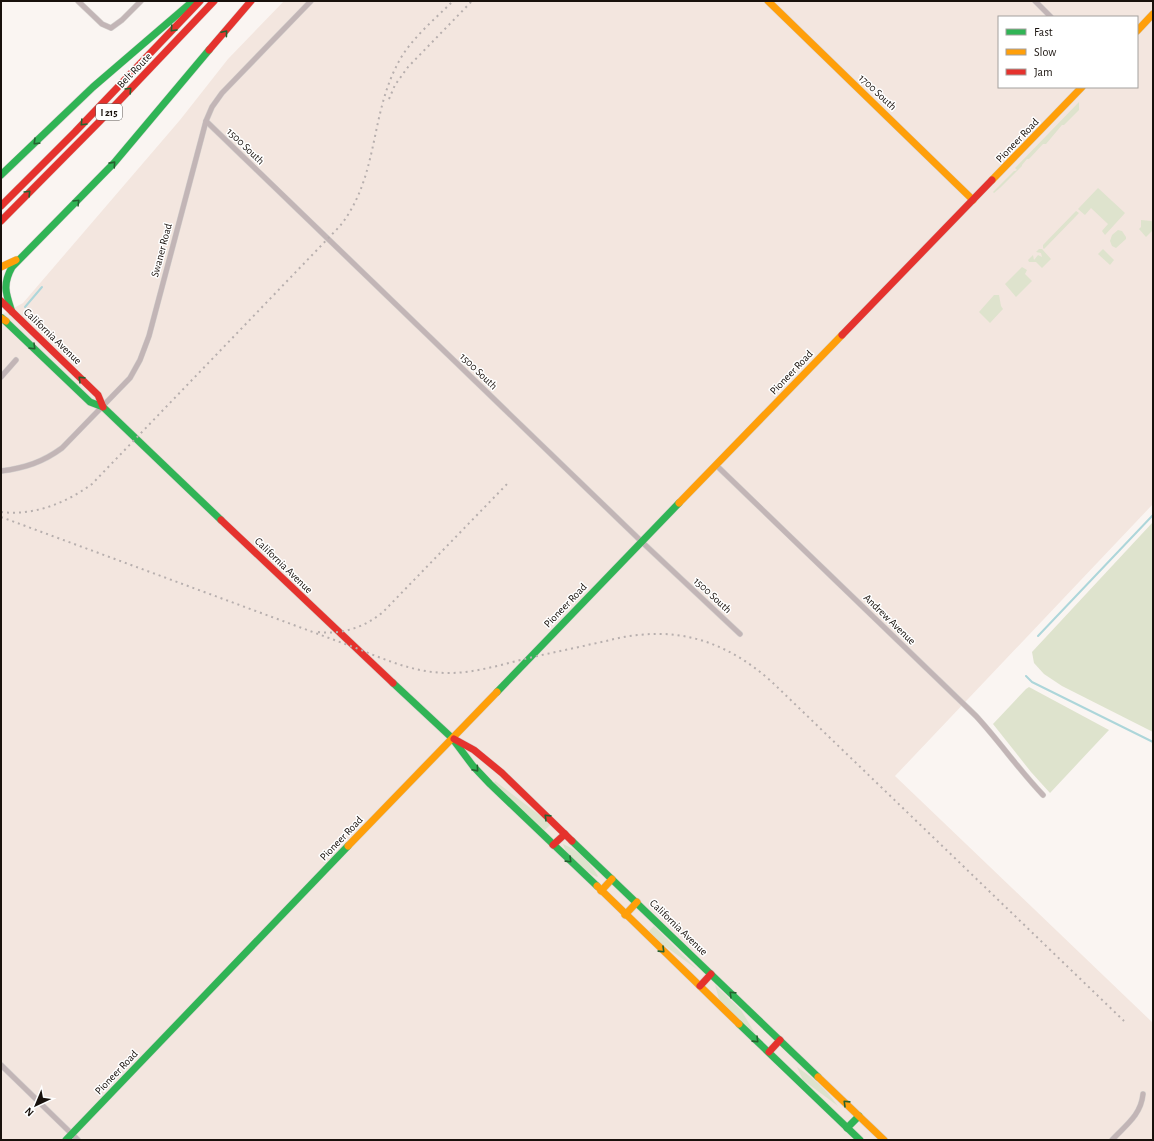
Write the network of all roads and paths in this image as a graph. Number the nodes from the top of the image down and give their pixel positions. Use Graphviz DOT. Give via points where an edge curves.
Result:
graph roads {
  1 [pos="78,1"];
  2 [pos="140,1"];
  3 [pos="193,1"];
  4 [pos="200,1"];
  5 [pos="214,1"];
  6 [pos="252,1"];
  7 [pos="311,1"];
  8 [pos="768,1"];
  9 [pos="1035,1"];
  10 [pos="1153,14"];
  11 [pos="1050,16"];
  12 [pos="1138,30"];
  13 [pos="1081,88"];
  14 [pos="206,121"];
  15 [pos="1,175"];
  16 [pos="972,200"];
  17 [pos="1,206"];
  18 [pos="1,221"];
  19 [pos="19,259"];
  20 [pos="1,267"];
  21 [pos="1,301"];
  22 [pos="12,312"];
  23 [pos="3,318"];
  24 [pos="16,360"];
  25 [pos="1,376"];
  26 [pos="103,407"];
  27 [pos="716,465"];
  28 [pos="1,471"];
  29 [pos="642,542"];
  30 [pos="740,634"];
  31 [pos="452,738"];
  32 [pos="1043,795"];
  33 [pos="565,834"];
  34 [pos="553,845"];
  35 [pos="612,879"];
  36 [pos="601,891"];
  37 [pos="637,902"];
  38 [pos="625,915"];
  39 [pos="711,974"];
  40 [pos="700,986"];
  41 [pos="780,1040"];
  42 [pos="769,1052"];
  43 [pos="1,1065"];
  44 [pos="1143,1094"];
  45 [pos="859,1116"];
  46 [pos="847,1128"];
  47 [pos="72,1134"];
  48 [pos="66,1140"];
  49 [pos="78,1140"];
  50 [pos="860,1140"];
  51 [pos="884,1140"];
  52 [pos="1112,1140"];
  1 -- 2 [label="street" via="102,24 110,28 122,20"];
  3 -- 15 [label="main road, one-way" via="93,87"];
  4 -- 17 [label="main road, Belt Route / I 215, one-way"];
  18 -- 5 [label="main road, Belt Route / I 215, one-way"];
  19 -- 6 [label="main road, one-way" via="114,163"];
  7 -- 14 [label="street, Swaner Road" via="222,93"];
  8 -- 16 [label="main road, 1700 South"];
  9 -- 11 [label="street"];
  10 -- 12 [label="main road"];
  13 -- 16 [label="main road, Pioneer Road"];
  14 -- 26 [label="street, Swaner Road" via="144,350 130,378"];
  14 -- 29 [label="street, 1500 South"];
  16 -- 27 [label="main road, Pioneer Road"];
  19 -- 20 [label="main road"];
  19 -- 22 [label="main road" via="10,270 5,285"];
  21 -- 22 [label="main road, California Avenue"];
  26 -- 22 [label="main road, California Avenue, one-way" via="98,395"];
  23 -- 26 [label="main road, California Avenue, one-way" via="90,402"];
  24 -- 25 [label="street"];
  26 -- 28 [label="street, Swaner Road" via="51,456 20,469"];
  26 -- 31 [label="main road, California Avenue"];
  27 -- 29 [label="main road, Pioneer Road"];
  27 -- 32 [label="street, Andrew Avenue" via="976,716"];
  29 -- 30 [label="street, 1500 South"];
  29 -- 31 [label="main road, Pioneer Road"];
  33 -- 31 [label="main road, California Avenue, one-way" via="493,764"];
  31 -- 34 [label="main road, California Avenue, one-way" via="481,775"];
  31 -- 47 [label="main road, Pioneer Road"];
  33 -- 34 [label="main road"];
  33 -- 35 [label="main road, California Avenue"];
  34 -- 36 [label="main road, California Avenue, one-way"];
  35 -- 36 [label="main road"];
  35 -- 37 [label="main road, California Avenue"];
  36 -- 38 [label="main road, California Avenue"];
  37 -- 38 [label="main road"];
  37 -- 39 [label="main road, California Avenue"];
  38 -- 40 [label="main road, California Avenue, one-way"];
  39 -- 40 [label="main road"];
  41 -- 39 [label="main road, California Avenue, one-way"];
  40 -- 42 [label="main road, California Avenue, one-way"];
  41 -- 42 [label="main road"];
  45 -- 41 [label="main road, California Avenue, one-way"];
  42 -- 46 [label="main road, California Avenue"];
  43 -- 47 [label="street"];
  44 -- 52 [label="street" via="1138,1111"];
  45 -- 46 [label="main road"];
  45 -- 51 [label="main road, California Avenue"];
  46 -- 50 [label="main road, California Avenue"];
  47 -- 48 [label="main road, Pioneer Road"];
  47 -- 49 [label="street"];
}
